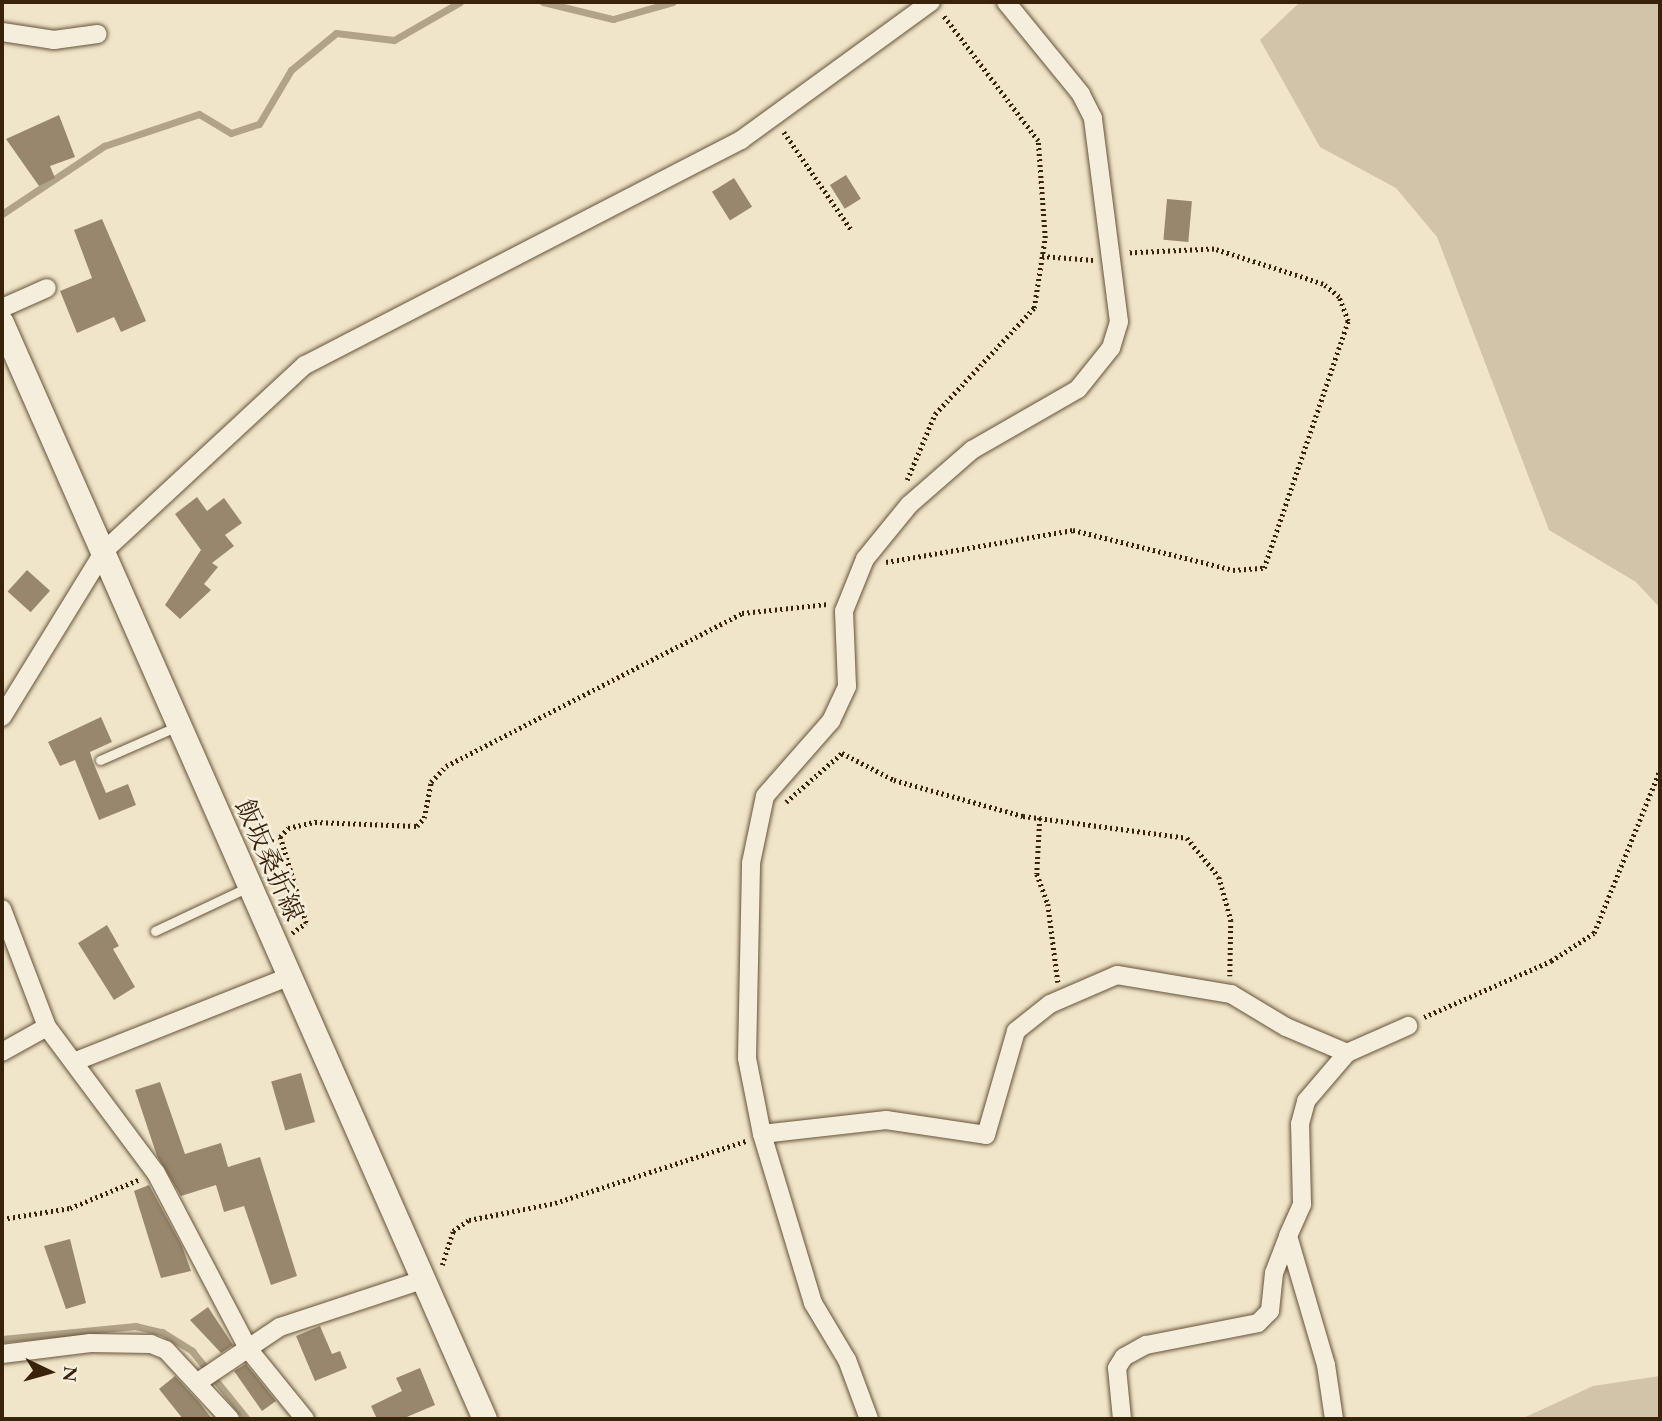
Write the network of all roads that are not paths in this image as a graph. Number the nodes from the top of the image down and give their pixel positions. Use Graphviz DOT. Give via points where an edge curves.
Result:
graph roads {
  1 [pos="932,2"];
  2 [pos="1006,2"];
  3 [pos="2,32"];
  4 [pos="98,34"];
  5 [pos="47,288"];
  6 [pos="2,308"];
  7 [pos="2,323"];
  8 [pos="104,551"];
  9 [pos="2,717"];
  10 [pos="178,726"];
  11 [pos="100,760"];
  12 [pos="248,887"];
  13 [pos="2,909"];
  14 [pos="155,931"];
  15 [pos="288,977"];
  16 [pos="1408,1026"];
  17 [pos="47,1027"];
  18 [pos="2,1052"];
  19 [pos="1348,1053"];
  20 [pos="76,1060"];
  21 [pos="762,1134"];
  22 [pos="1288,1236"];
  23 [pos="425,1279"];
  24 [pos="249,1350"];
  25 [pos="2,1354"];
  26 [pos="202,1380"];
  27 [pos="230,1419"];
  28 [pos="305,1419"];
  29 [pos="485,1419"];
  30 [pos="869,1419"];
  31 [pos="1122,1419"];
  32 [pos="1334,1419"];
  1 -- 8 [label="street" via="774,117 685,171 305,365"];
  2 -- 21 [label="street" via="1081,94 1093,118 1119,322 1096,370 1078,389 972,450 909,505 865,559 846,603 847,686 831,721 765,796 751,863 745,1009 747,1058"];
  3 -- 4 [label="street" via="54,40"];
  5 -- 6 [label="street"];
  7 -- 8 [label="main road, 飯坂桑折線"];
  8 -- 9 [label="street"];
  8 -- 10 [label="main road, 飯坂桑折線"];
  10 -- 11 [label="lane"];
  10 -- 12 [label="main road, 飯坂桑折線"];
  12 -- 14 [label="lane"];
  12 -- 15 [label="main road, 飯坂桑折線"];
  13 -- 17 [label="street"];
  15 -- 20 [label="street"];
  15 -- 23 [label="main road, 飯坂桑折線"];
  16 -- 19 [label="street"];
  17 -- 18 [label="street"];
  17 -- 20 [label="street"];
  19 -- 21 [label="street" via="1286,1027 1231,994 1117,975 1070,995 1016,1031 986,1135 886,1120"];
  19 -- 22 [label="street" via="1306,1101 1300,1124 1302,1204"];
  20 -- 24 [label="street" via="156,1173"];
  21 -- 30 [label="street" via="813,1303 847,1360"];
  22 -- 31 [label="street" via="1274,1273 1270,1311 1258,1323 1146,1345 1124,1357 1117,1368"];
  22 -- 32 [label="street" via="1326,1365"];
  23 -- 24 [label="street" via="280,1327"];
  23 -- 29 [label="main road, 飯坂桑折線"];
  24 -- 26 [label="street"];
  24 -- 28 [label="street"];
  25 -- 26 [label="street" via="140,1342 166,1350"];
  26 -- 27 [label="street"];
}
